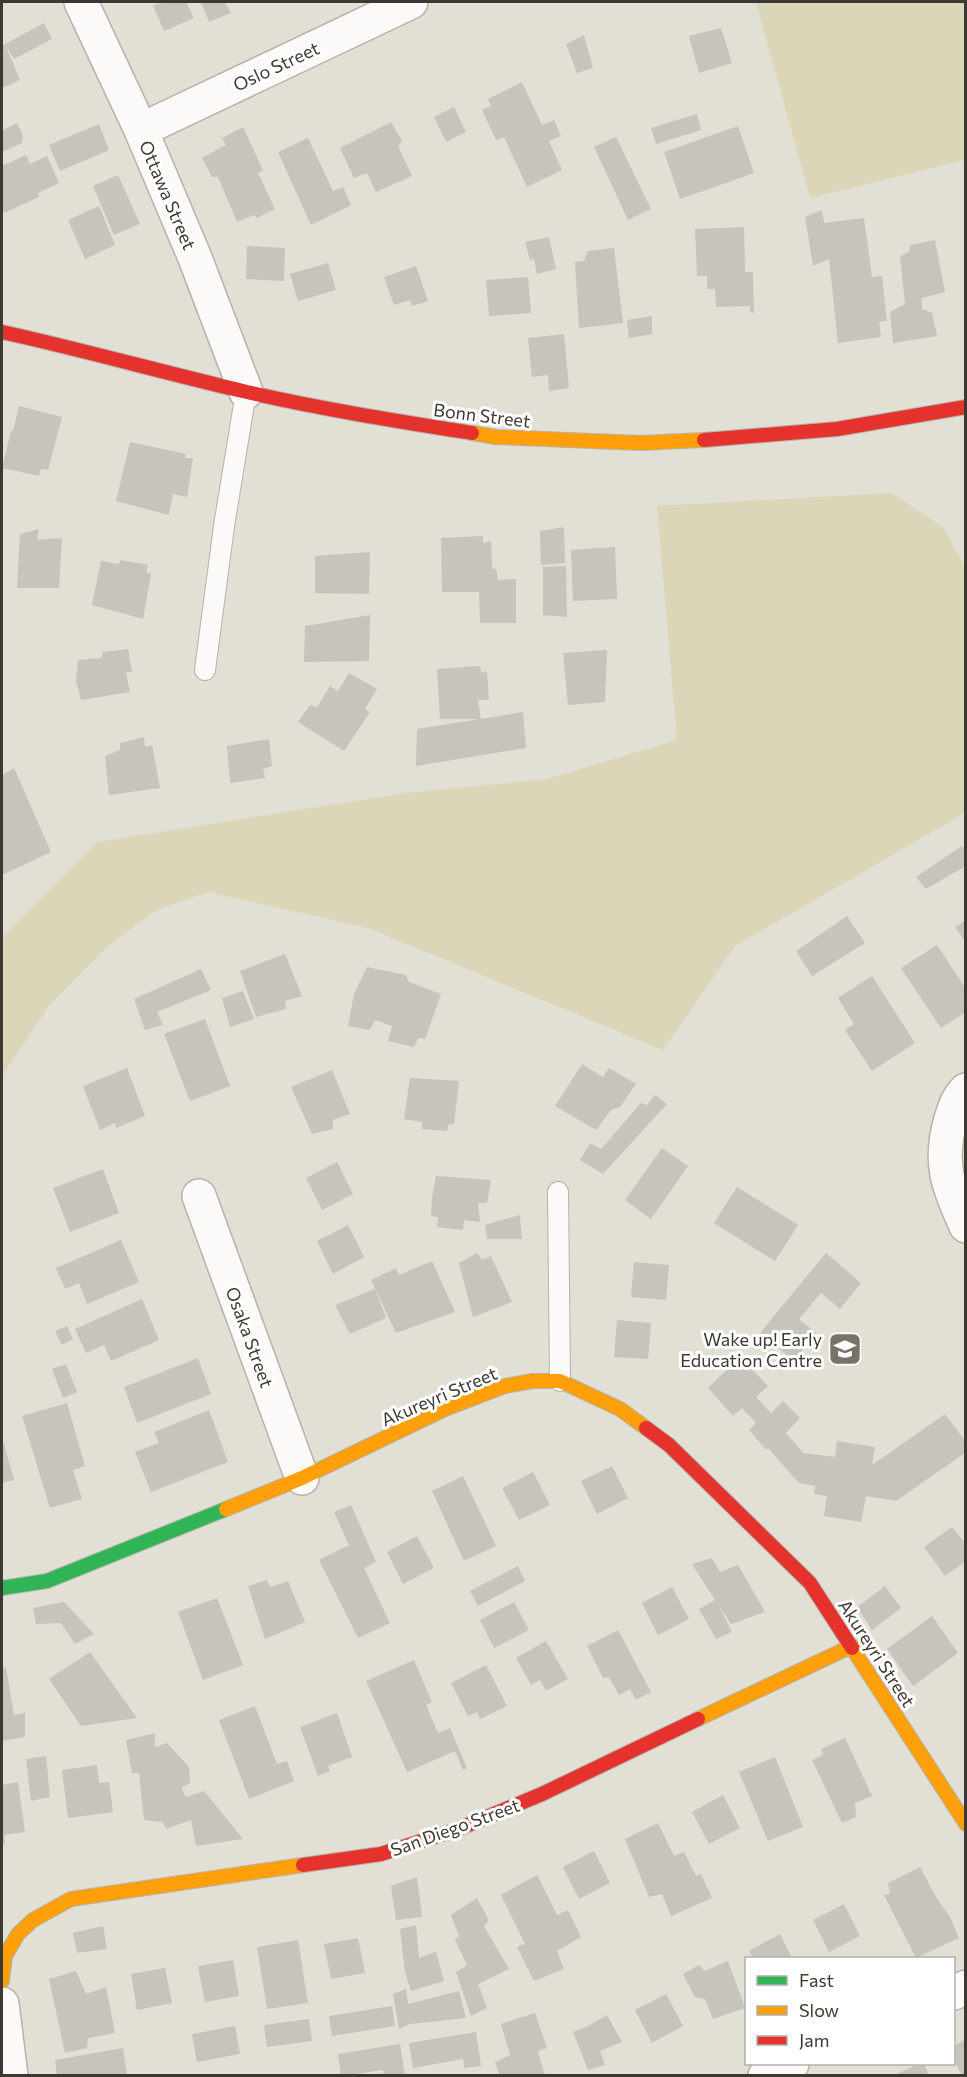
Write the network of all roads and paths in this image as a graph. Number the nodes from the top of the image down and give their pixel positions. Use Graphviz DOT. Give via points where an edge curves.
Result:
graph roads {
  1 [pos="81,2"];
  2 [pos="411,2"];
  3 [pos="141,130"];
  4 [pos="2,332"];
  5 [pos="246,392"];
  6 [pos="966,407"];
  7 [pos="205,670"];
  8 [pos="966,1090"];
  9 [pos="558,1192"];
  10 [pos="199,1196"];
  11 [pos="966,1226"];
  12 [pos="560,1381"];
  13 [pos="302,1478"];
  14 [pos="2,1588"];
  15 [pos="852,1646"];
  16 [pos="966,1824"];
  17 [pos="2,1981"];
  18 [pos="2,2004"];
  19 [pos="790,2065"];
  20 [pos="11,2076"];
  21 [pos="765,2076"];
  1 -- 3 [label="street, Ottawa Street"];
  2 -- 3 [label="street, Oslo Street"];
  3 -- 5 [label="street, Ottawa Street"];
  4 -- 5 [label="street, Bonn Street"];
  5 -- 6 [label="street, Bonn Street" via="345,413 496,437 640,443 837,429"];
  5 -- 7 [label="lane"];
  8 -- 11 [label="street" via="957,1098 946,1135 945,1167"];
  9 -- 12 [label="lane"];
  10 -- 13 [label="street, Osaka Street"];
  12 -- 13 [label="street, Akureyri Street" via="524,1382 475,1397"];
  12 -- 15 [label="street, Akureyri Street" via="620,1409 669,1445 810,1583"];
  13 -- 14 [label="street, Akureyri Street" via="47,1581"];
  15 -- 16 [label="street, Akureyri Street"];
  15 -- 17 [label="street, San Diego Street" via="542,1794 456,1830 381,1854 71,1899 22,1927 5,1953"];
  18 -- 20 [label="street"];
  19 -- 21 [label="street"];
}
